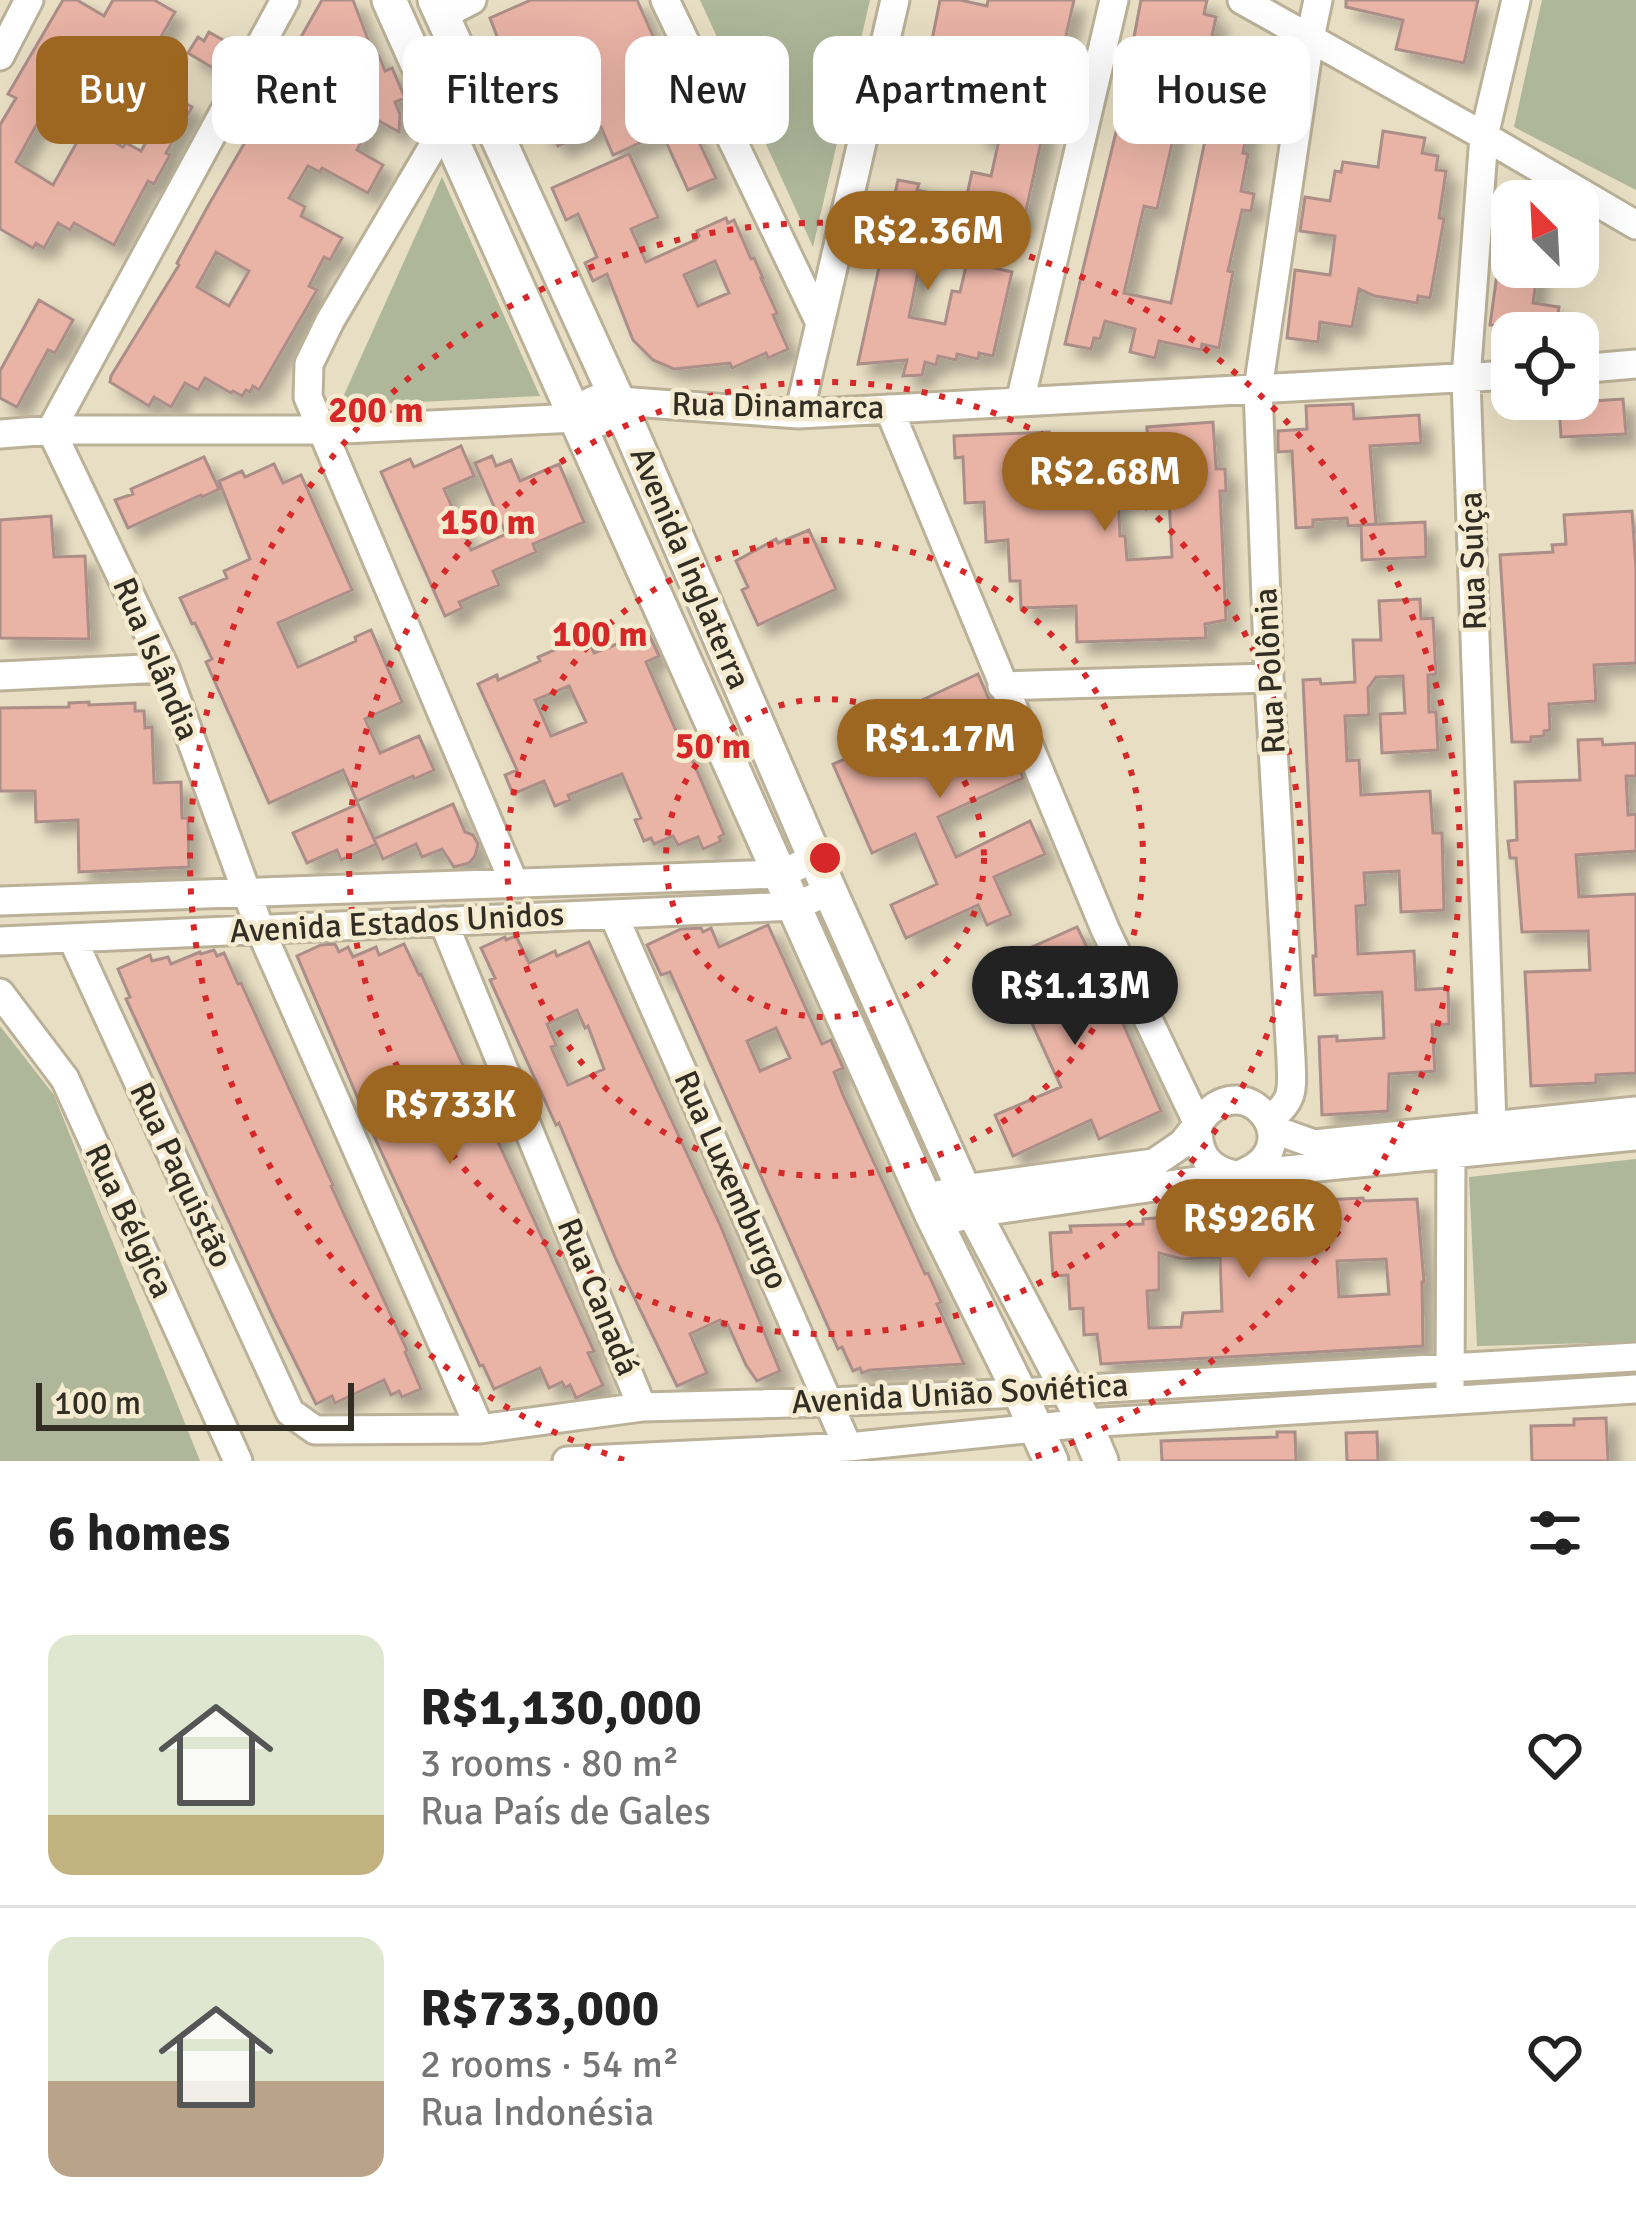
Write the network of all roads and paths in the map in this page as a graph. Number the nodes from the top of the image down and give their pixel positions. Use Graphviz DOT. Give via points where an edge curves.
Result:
graph roads {
  1 [pos="29,0"];
  2 [pos="285,0"];
  3 [pos="665,0"];
  4 [pos="895,0"];
  5 [pos="1114,0"];
  6 [pos="1242,0"];
  7 [pos="1318,0"];
  8 [pos="1516,0"];
  9 [pos="450,5"];
  10 [pos="399,24"];
  11 [pos="1306,36"];
  12 [pos="1310,38"];
  13 [pos="2,49"];
  14 [pos="1484,136"];
  15 [pos="435,144"];
  16 [pos="454,144"];
  17 [pos="1294,144"];
  18 [pos="1630,222"];
  19 [pos="784,248"];
  20 [pos="1636,250"];
  21 [pos="836,257"];
  22 [pos="820,323"];
  23 [pos="1636,364"];
  24 [pos="1599,367"];
  25 [pos="1491,377"];
  26 [pos="1466,379"];
  27 [pos="1258,389"];
  28 [pos="618,401"];
  29 [pos="1020,402"];
  30 [pos="889,409"];
  31 [pos="799,414"];
  32 [pos="577,418"];
  33 [pos="51,430"];
  34 [pos="322,430"];
  35 [pos="0,434"];
  36 [pos="165,668"];
  37 [pos="0,676"];
  38 [pos="1269,678"];
  39 [pos="1002,686"];
  40 [pos="815,858"];
  41 [pos="781,874"];
  42 [pos="514,883"];
  43 [pos="830,891"];
  44 [pos="247,892"];
  45 [pos="0,901"];
  46 [pos="795,906"];
  47 [pos="613,914"];
  48 [pos="443,921"];
  49 [pos="260,929"];
  50 [pos="71,938"];
  51 [pos="0,941"];
  52 [pos="0,993"];
  53 [pos="1636,1111"];
  54 [pos="1198,1124"];
  55 [pos="1270,1125"];
  56 [pos="1492,1125"];
  57 [pos="1636,1136"];
  58 [pos="1451,1154"];
  59 [pos="1239,1174"];
  60 [pos="969,1201"];
  61 [pos="931,1211"];
  62 [pos="1636,1357"];
  63 [pos="1449,1367"];
  64 [pos="1067,1389"];
  65 [pos="1636,1389"];
  66 [pos="1020,1393"];
  67 [pos="1450,1401"];
  68 [pos="830,1402"];
  69 [pos="643,1407"];
  70 [pos="290,1412"];
  71 [pos="1085,1423"];
  72 [pos="1036,1428"];
  73 [pos="480,1429"];
  74 [pos="848,1447"];
  75 [pos="762,1456"];
  76 [pos="238,1461"];
  77 [pos="567,1461"];
  78 [pos="1051,1461"];
  79 [pos="1101,1461"];
  1 -- 13 [label="street"];
  2 -- 33 [label="street"];
  3 -- 19 [label="street"];
  4 -- 21 [label="street"];
  5 -- 29 [label="street"];
  6 -- 11 [label="street"];
  7 -- 12 [label="street, Rua Polônia"];
  8 -- 14 [label="street, Rua Suíça"];
  9 -- 10 [label="street"];
  9 -- 28 [label="main road, Avenida Inglaterra"];
  12 -- 14 [label="street"];
  14 -- 18 [label="street"];
  14 -- 26 [label="street, Rua Suíça"];
  15 -- 34 [label="street" via="309,364 308,397"];
  16 -- 32 [label="main road, Avenida Inglaterra"];
  17 -- 27 [label="street, Rua Polônia"];
  18 -- 20 [label="street"];
  19 -- 21 [label="street"];
  19 -- 22 [label="street"];
  21 -- 22 [label="street"];
  22 -- 31 [label="street"];
  23 -- 24 [label="street"];
  25 -- 26 [label="street, Rua Dinamarca"];
  26 -- 27 [label="street, Rua Dinamarca"];
  26 -- 56 [label="street, Rua Suíça"];
  27 -- 29 [label="street, Rua Dinamarca"];
  27 -- 38 [label="street, Rua Polônia"];
  28 -- 31 [label="street, Rua Dinamarca"];
  28 -- 32 [label="street, Rua Dinamarca" via="594,401"];
  28 -- 40 [label="main road, Avenida Inglaterra"];
  29 -- 30 [label="street, Rua Dinamarca"];
  30 -- 31 [label="street, Rua Dinamarca"];
  30 -- 39 [label="street"];
  32 -- 34 [label="street, Rua Dinamarca"];
  32 -- 41 [label="main road, Avenida Inglaterra"];
  33 -- 34 [label="street, Rua Dinamarca"];
  33 -- 35 [label="street, Rua Dinamarca"];
  33 -- 36 [label="street, Rua Islândia"];
  34 -- 42 [label="street"];
  36 -- 37 [label="street"];
  36 -- 44 [label="street, Rua Islândia"];
  38 -- 39 [label="street"];
  38 -- 55 [label="street, Rua Polônia" via="1292,1090"];
  39 -- 54 [label="street"];
  40 -- 41 [label="street"];
  40 -- 43 [label="main road, Avenida Inglaterra"];
  41 -- 42 [label="street, Avenida Estados Unidos"];
  41 -- 46 [label="main road, Avenida Inglaterra"];
  42 -- 44 [label="street, Avenida Estados Unidos"];
  43 -- 46 [label="street"];
  43 -- 60 [label="main road, Avenida Inglaterra"];
  44 -- 45 [label="street, Avenida Estados Unidos"];
  44 -- 49 [label="street, Rua Islândia"];
  46 -- 47 [label="street, Avenida Estados Unidos"];
  46 -- 61 [label="main road, Avenida Inglaterra"];
  47 -- 48 [label="street, Avenida Estados Unidos"];
  47 -- 68 [label="street, Rua Luxemburgo"];
  48 -- 49 [label="street, Avenida Estados Unidos"];
  48 -- 69 [label="street, Rua Canadá"];
  49 -- 50 [label="street, Avenida Estados Unidos"];
  49 -- 73 [label="street, Rua Islândia"];
  50 -- 51 [label="street, Avenida Estados Unidos"];
  50 -- 70 [label="street, Rua Paquistão"];
  52 -- 76 [label="street, Rua Bélgica" via="64,1079"];
  53 -- 56 [label="street"];
  54 -- 55 [label="street" via="1213,1106 1238,1099"];
  54 -- 59 [label="street" via="1202,1156"];
  54 -- 60 [label="street" via="1154,1163"];
  55 -- 56 [label="street" via="1314,1144"];
  55 -- 59 [label="street" via="1267,1156"];
  57 -- 58 [label="street"];
  58 -- 59 [label="street"];
  58 -- 63 [label="street"];
  59 -- 60 [label="street"];
  60 -- 61 [label="street"];
  60 -- 64 [label="main road, Avenida Inglaterra"];
  61 -- 66 [label="main road, Avenida Inglaterra"];
  62 -- 63 [label="street, Avenida União Soviética"];
  63 -- 64 [label="street, Avenida União Soviética"];
  63 -- 67 [label="street"];
  64 -- 66 [label="street, Avenida União Soviética"];
  64 -- 71 [label="main road, Avenida Inglaterra"];
  65 -- 67 [label="street, Avenida União Soviética"];
  66 -- 68 [label="street, Avenida União Soviética"];
  66 -- 72 [label="main road, Avenida Inglaterra"];
  67 -- 71 [label="street, Avenida União Soviética"];
  68 -- 69 [label="street, Avenida União Soviética"];
  68 -- 74 [label="street, Rua Luxemburgo"];
  69 -- 73 [label="street, Avenida União Soviética"];
  70 -- 73 [label="street, Avenida União Soviética" via="315,1430"];
  71 -- 72 [label="street, Avenida União Soviética"];
  71 -- 79 [label="main road, Avenida Inglaterra"];
  72 -- 74 [label="street, Avenida União Soviética"];
  72 -- 78 [label="main road, Avenida Inglaterra"];
  74 -- 75 [label="street, Avenida União Soviética"];
  75 -- 77 [label="street, Avenida União Soviética"];
}
